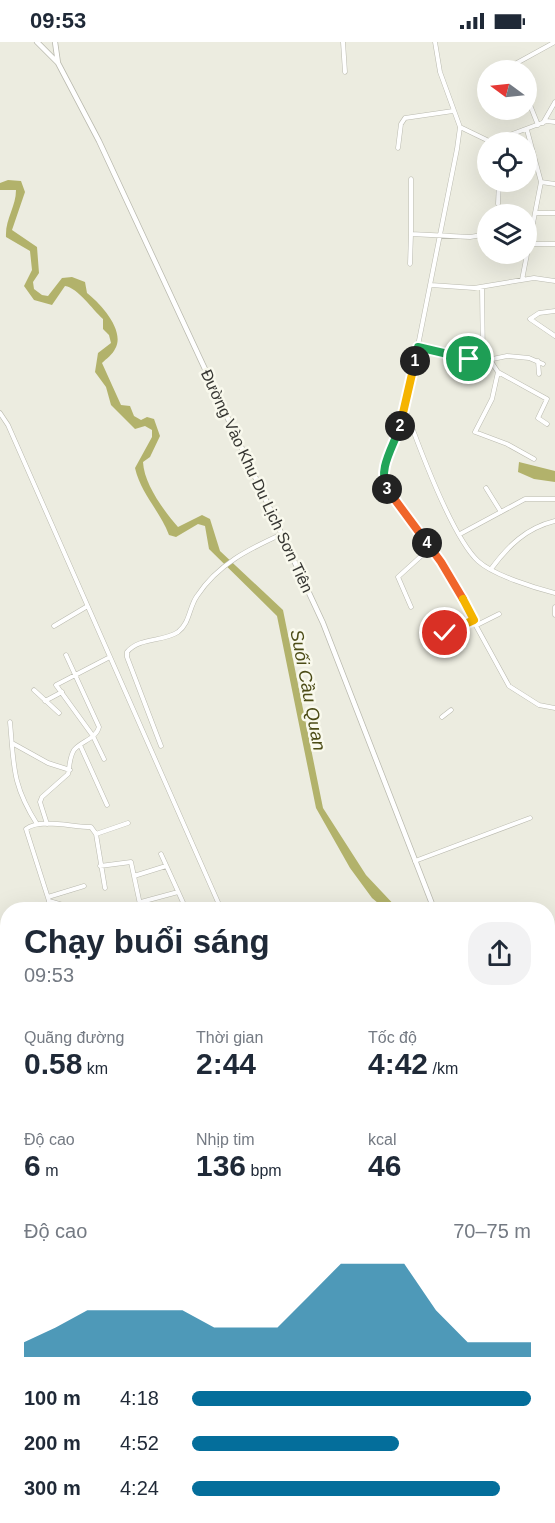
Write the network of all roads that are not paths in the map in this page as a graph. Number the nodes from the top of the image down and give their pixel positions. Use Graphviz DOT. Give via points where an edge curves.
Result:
graph roads {
  1 [pos="38,42"];
  2 [pos="55,42"];
  3 [pos="343,42"];
  4 [pos="435,42"];
  5 [pos="555,42"];
  6 [pos="522,60"];
  7 [pos="58,63"];
  8 [pos="345,72"];
  9 [pos="555,102"];
  10 [pos="453,111"];
  11 [pos="537,118"];
  12 [pos="555,122"];
  13 [pos="540,124"];
  14 [pos="460,127"];
  15 [pos="527,130"];
  16 [pos="522,132"];
  17 [pos="477,136"];
  18 [pos="398,148"];
  19 [pos="411,179"];
  20 [pos="541,182"];
  21 [pos="555,184"];
  22 [pos="499,192"];
  23 [pos="498,204"];
  24 [pos="537,213"];
  25 [pos="555,213"];
  26 [pos="411,234"];
  27 [pos="441,234"];
  28 [pos="477,236"];
  29 [pos="537,244"];
  30 [pos="555,244"];
  31 [pos="410,264"];
  32 [pos="526,264"];
  33 [pos="522,280"];
  34 [pos="555,281"];
  35 [pos="431,285"];
  36 [pos="482,288"];
  37 [pos="555,311"];
  38 [pos="555,336"];
  39 [pos="418,347"];
  40 [pos="490,360"];
  41 [pos="483,361"];
  42 [pos="498,372"];
  43 [pos="538,374"];
  44 [pos="405,411"];
  45 [pos="0,413"];
  46 [pos="547,424"];
  47 [pos="534,459"];
  48 [pos="486,488"];
  49 [pos="555,499"];
  50 [pos="501,512"];
  51 [pos="555,521"];
  52 [pos="282,534"];
  53 [pos="460,534"];
  54 [pos="430,548"];
  55 [pos="491,569"];
  56 [pos="555,593"];
  57 [pos="86,607"];
  58 [pos="411,607"];
  59 [pos="555,607"];
  60 [pos="499,614"];
  61 [pos="555,615"];
  62 [pos="439,620"];
  63 [pos="474,620"];
  64 [pos="477,625"];
  65 [pos="54,626"];
  66 [pos="445,633"];
  67 [pos="449,643"];
  68 [pos="66,655"];
  69 [pos="108,657"];
  70 [pos="75,675"];
  71 [pos="34,690"];
  72 [pos="62,692"];
  73 [pos="45,701"];
  74 [pos="555,708"];
  75 [pos="451,710"];
  76 [pos="59,713"];
  77 [pos="442,717"];
  78 [pos="10,722"];
  79 [pos="93,736"];
  80 [pos="12,743"];
  81 [pos="80,745"];
  82 [pos="161,746"];
  83 [pos="104,759"];
  84 [pos="70,770"];
  85 [pos="107,805"];
  86 [pos="530,819"];
  87 [pos="128,823"];
  88 [pos="37,824"];
  89 [pos="47,825"];
  90 [pos="96,834"];
  91 [pos="161,854"];
  92 [pos="415,861"];
  93 [pos="100,866"];
  94 [pos="166,866"];
  95 [pos="134,876"];
  96 [pos="84,885"];
  97 [pos="105,888"];
  98 [pos="178,892"];
  99 [pos="49,899"];
  100 [pos="49,902"];
  101 [pos="57,902"];
  102 [pos="141,902"];
  103 [pos="183,902"];
  104 [pos="218,902"];
  105 [pos="431,902"];
  1 -- 7 [label="street, Đường Vào Khu Du Lịch Sơn Tiên"];
  2 -- 7 [label="street, Đường Vào Khu Du Lịch Sơn Tiên"];
  3 -- 8 [label="street"];
  4 -- 10 [label="street"];
  5 -- 6 [label="street"];
  7 -- 52 [label="street, Đường Vào Khu Du Lịch Sơn Tiên" via="99,141"];
  9 -- 13 [label="street"];
  10 -- 14 [label="street"];
  10 -- 18 [label="street" via="405,118"];
  11 -- 13 [label="street"];
  12 -- 13 [label="street"];
  13 -- 15 [label="street"];
  14 -- 17 [label="street"];
  14 -- 27 [label="street"];
  15 -- 16 [label="street"];
  15 -- 20 [label="street"];
  19 -- 26 [label="street"];
  20 -- 21 [label="street"];
  20 -- 24 [label="street"];
  22 -- 23 [label="street"];
  24 -- 25 [label="street"];
  26 -- 27 [label="street"];
  26 -- 31 [label="street"];
  27 -- 28 [label="street"];
  27 -- 35 [label="street"];
  29 -- 30 [label="street"];
  32 -- 33 [label="street"];
  33 -- 34 [label="street"];
  33 -- 36 [label="street"];
  35 -- 36 [label="street"];
  35 -- 39 [label="street"];
  36 -- 41 [label="street"];
  37 -- 38 [label="street" via="530,319"];
  39 -- 41 [label="street"];
  39 -- 44 [label="street"];
  40 -- 41 [label="street"];
  40 -- 42 [label="street"];
  40 -- 43 [label="street" via="507,356 541,362"];
  42 -- 46 [label="street" via="546,399 538,418"];
  42 -- 47 [label="street" via="492,399 475,432"];
  44 -- 53 [label="street"];
  44 -- 54 [label="street" via="383,480"];
  45 -- 57 [label="street"];
  48 -- 50 [label="street"];
  49 -- 50 [label="street" via="525,499"];
  50 -- 53 [label="street"];
  51 -- 55 [label="street" via="516,539"];
  52 -- 82 [label="street" via="230,561 198,593 183,627 176,633 140,643 127,651"];
  52 -- 92 [label="street, Đường Vào Khu Du Lịch Sơn Tiên" via="323,623"];
  53 -- 55 [label="street" via="477,560"];
  54 -- 58 [label="street" via="398,577"];
  54 -- 63 [label="street"];
  55 -- 56 [label="street"];
  57 -- 65 [label="street"];
  57 -- 69 [label="street"];
  59 -- 61 [label="street"];
  60 -- 64 [label="street"];
  62 -- 66 [label="street"];
  63 -- 64 [label="street"];
  63 -- 66 [label="street"];
  64 -- 74 [label="street" via="494,664 509,686 539,705"];
  66 -- 67 [label="street"];
  68 -- 70 [label="street"];
  69 -- 70 [label="street"];
  69 -- 104 [label="street"];
  70 -- 72 [label="street" via="57,683"];
  70 -- 79 [label="street" via="99,727"];
  71 -- 73 [label="street"];
  72 -- 73 [label="street"];
  72 -- 79 [label="street"];
  73 -- 76 [label="street"];
  75 -- 77 [label="street"];
  78 -- 80 [label="street"];
  79 -- 81 [label="street"];
  79 -- 83 [label="street"];
  80 -- 84 [label="street"];
  80 -- 88 [label="street" via="21,799"];
  81 -- 84 [label="street" via="71,756"];
  81 -- 85 [label="street"];
  84 -- 89 [label="street" via="40,802"];
  86 -- 92 [label="street"];
  87 -- 90 [label="street"];
  88 -- 89 [label="street"];
  88 -- 99 [label="street" via="26,829"];
  89 -- 90 [label="street" via="91,826"];
  90 -- 93 [label="street"];
  91 -- 94 [label="street"];
  92 -- 105 [label="street, Đường Vào Khu Du Lịch Sơn Tiên"];
  93 -- 95 [label="street" via="131,862"];
  93 -- 97 [label="street"];
  94 -- 95 [label="street"];
  94 -- 98 [label="street"];
  95 -- 102 [label="street"];
  96 -- 99 [label="street"];
  98 -- 102 [label="street"];
  98 -- 103 [label="street"];
  99 -- 100 [label="street"];
  99 -- 101 [label="street"];
}
